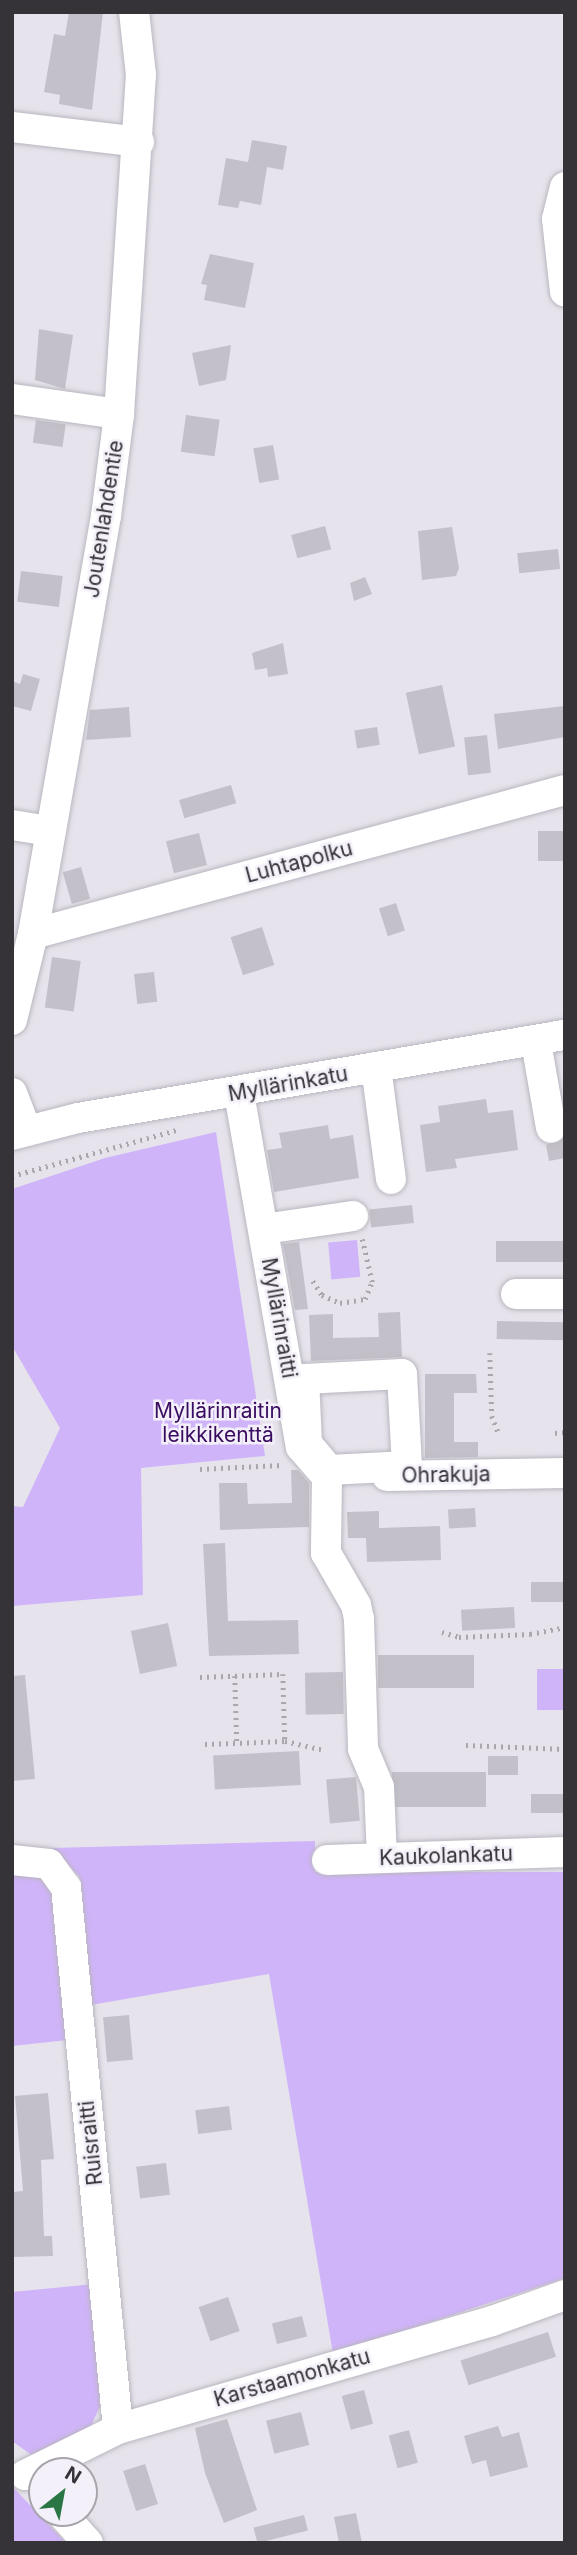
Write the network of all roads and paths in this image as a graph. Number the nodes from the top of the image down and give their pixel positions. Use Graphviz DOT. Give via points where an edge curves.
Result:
graph roads {
  1 [pos="134,12"];
  2 [pos="12,127"];
  3 [pos="139,142"];
  4 [pos="565,187"];
  5 [pos="565,292"];
  6 [pos="12,399"];
  7 [pos="119,414"];
  8 [pos="565,790"];
  9 [pos="12,825"];
  10 [pos="50,831"];
  11 [pos="33,934"];
  12 [pos="12,1020"];
  13 [pos="565,1035"];
  14 [pos="536,1042"];
  15 [pos="376,1067"];
  16 [pos="12,1093"];
  17 [pos="239,1093"];
  18 [pos="187,1127"];
  19 [pos="551,1128"];
  20 [pos="19,1132"];
  21 [pos="12,1176"];
  22 [pos="391,1179"];
  23 [pos="353,1216"];
  24 [pos="264,1230"];
  25 [pos="313,1281"];
  26 [pos="516,1294"];
  27 [pos="565,1294"];
  28 [pos="490,1353"];
  29 [pos="565,1432"];
  30 [pos="555,1433"];
  31 [pos="499,1434"];
  32 [pos="200,1469"];
  33 [pos="322,1471"];
  34 [pos="565,1473"];
  35 [pos="565,1627"];
  36 [pos="442,1632"];
  37 [pos="235,1676"];
  38 [pos="200,1677"];
  39 [pos="285,1741"];
  40 [pos="237,1743"];
  41 [pos="205,1744"];
  42 [pos="466,1745"];
  43 [pos="321,1749"];
  44 [pos="565,1749"];
  45 [pos="565,1852"];
  46 [pos="382,1858"];
  47 [pos="12,1860"];
  48 [pos="327,1860"];
  49 [pos="565,2295"];
  50 [pos="118,2429"];
  51 [pos="26,2476"];
  52 [pos="74,2527"];
  53 [pos="88,2543"];
  1 -- 3 [label="street, Joutenlahdentie" via="142,75"];
  2 -- 3 [label="street"];
  3 -- 7 [label="street, Joutenlahdentie"];
  4 -- 5 [label="street" via="557,219"];
  6 -- 7 [label="street"];
  7 -- 10 [label="street, Joutenlahdentie" via="106,516"];
  8 -- 11 [label="street, Luhtapolku"];
  9 -- 10 [label="street"];
  10 -- 11 [label="street, Joutenlahdentie"];
  11 -- 12 [label="street, Joutenlahdentie"];
  13 -- 14 [label="street, Myllärinkatu"];
  14 -- 15 [label="street, Myllärinkatu"];
  14 -- 19 [label="street"];
  15 -- 17 [label="street, Myllärinkatu"];
  15 -- 22 [label="street"];
  16 -- 20 [label="street"];
  17 -- 20 [label="street, Myllärinkatu"];
  17 -- 24 [label="street, Myllärinraitti"];
  18 -- 21 [label="path"];
  23 -- 24 [label="street"];
  23 -- 25 [label="path" via="365,1246 370,1291 365,1299 340,1303 322,1295"];
  24 -- 33 [label="street, Myllärinraitti" via="301,1447"];
  26 -- 27 [label="street"];
  28 -- 31 [label="path" via="492,1416"];
  29 -- 30 [label="path"];
  32 -- 33 [label="path"];
  33 -- 34 [label="street, Ohrakuja"];
  33 -- 46 [label="street" via="326,1553 356,1605 359,1619 363,1749 379,1787"];
  35 -- 36 [label="path" via="530,1634 459,1637"];
  37 -- 38 [label="path"];
  37 -- 39 [label="path" via="283,1674"];
  37 -- 40 [label="path"];
  39 -- 40 [label="path"];
  39 -- 43 [label="path"];
  40 -- 41 [label="path"];
  42 -- 44 [label="path"];
  45 -- 46 [label="street, Kaukolankatu"];
  46 -- 48 [label="street, Kaukolankatu"];
  47 -- 50 [label="street, Ruisraitti" via="49,1864 66,1887"];
  49 -- 50 [label="street, Karstaamonkatu"];
  50 -- 51 [label="street, Karstaamonkatu"];
  52 -- 53 [label="street"];
}
